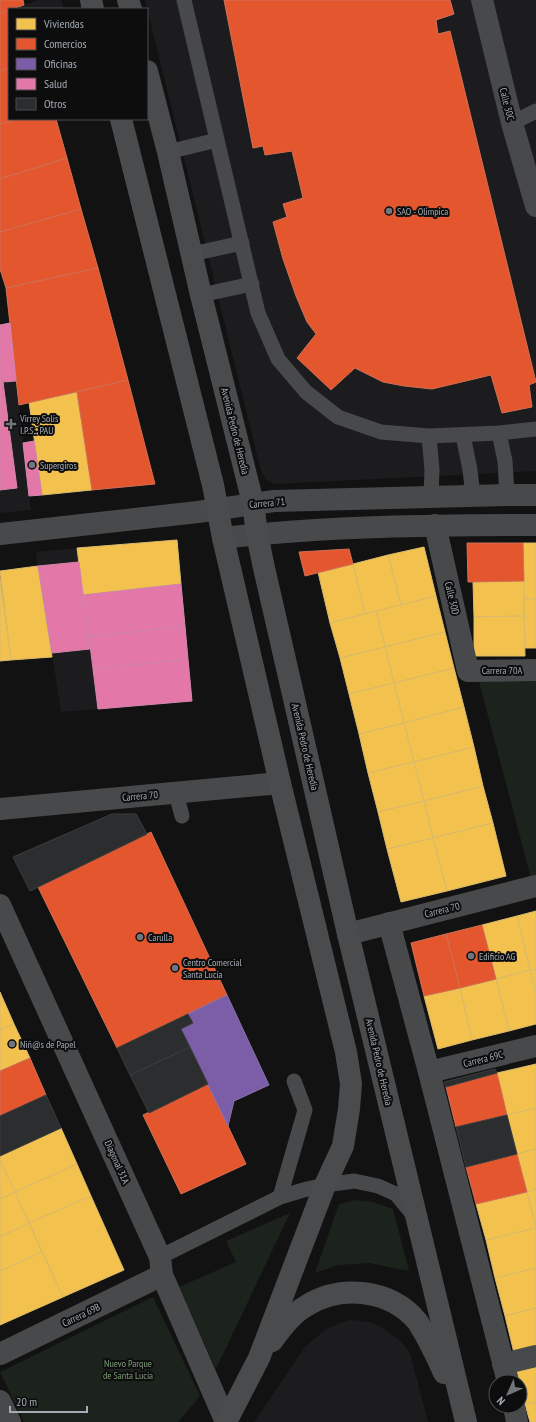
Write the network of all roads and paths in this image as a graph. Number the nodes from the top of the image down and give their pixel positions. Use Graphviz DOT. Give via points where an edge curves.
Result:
graph roads {
  1 [pos="184,0"];
  2 [pos="482,0"];
  3 [pos="148,75"];
  4 [pos="536,111"];
  5 [pos="121,120"];
  6 [pos="512,123"];
  7 [pos="217,140"];
  8 [pos="168,152"];
  9 [pos="536,206"];
  10 [pos="242,243"];
  11 [pos="192,254"];
  12 [pos="252,284"];
  13 [pos="201,295"];
  14 [pos="536,429"];
  15 [pos="499,433"];
  16 [pos="463,435"];
  17 [pos="429,436"];
  18 [pos="507,495"];
  19 [pos="536,495"];
  20 [pos="473,496"];
  21 [pos="431,497"];
  22 [pos="253,503"];
  23 [pos="218,509"];
  24 [pos="536,524"];
  25 [pos="435,525"];
  26 [pos="0,534"];
  27 [pos="257,534"];
  28 [pos="223,538"];
  29 [pos="536,670"];
  30 [pos="468,671"];
  31 [pos="280,783"];
  32 [pos="176,793"];
  33 [pos="0,809"];
  34 [pos="182,816"];
  35 [pos="536,886"];
  36 [pos="0,905"];
  37 [pos="389,923"];
  38 [pos="348,934"];
  39 [pos="536,1046"];
  40 [pos="429,1072"];
  41 [pos="294,1081"];
  42 [pos="325,1185"];
  43 [pos="280,1197"];
  44 [pos="416,1218"];
  45 [pos="161,1266"];
  46 [pos="0,1354"];
  47 [pos="536,1356"];
  48 [pos="259,1358"];
  49 [pos="505,1373"];
  50 [pos="0,1401"];
  51 [pos="465,1420"];
  52 [pos="10,1422"];
  53 [pos="226,1422"];
  1 -- 7 [label="lane"];
  2 -- 6 [label="street, Calle 30C"];
  3 -- 8 [label="highway, Avenida Pedro de Heredia"];
  4 -- 6 [label="lane"];
  5 -- 23 [label="highway"];
  6 -- 9 [label="street, Calle 30C"];
  7 -- 8 [label="lane"];
  7 -- 10 [label="lane"];
  8 -- 11 [label="highway, Avenida Pedro de Heredia"];
  10 -- 11 [label="lane"];
  10 -- 12 [label="lane"];
  11 -- 13 [label="highway, Avenida Pedro de Heredia"];
  12 -- 13 [label="lane"];
  12 -- 17 [label="lane" via="258,312 278,359 306,392 338,417 381,432"];
  13 -- 22 [label="highway, Avenida Pedro de Heredia"];
  14 -- 15 [label="lane"];
  15 -- 16 [label="lane"];
  15 -- 18 [label="lane" via="505,461"];
  16 -- 17 [label="lane"];
  16 -- 20 [label="lane"];
  17 -- 21 [label="lane"];
  18 -- 19 [label="street, Carrera 71"];
  18 -- 20 [label="street, Carrera 71"];
  20 -- 21 [label="street, Carrera 71"];
  21 -- 22 [label="street, Carrera 71"];
  22 -- 23 [label="street, Carrera 71"];
  22 -- 27 [label="highway, Avenida Pedro de Heredia"];
  23 -- 26 [label="street, Carrera 71"];
  23 -- 28 [label="highway"];
  24 -- 25 [label="street"];
  25 -- 27 [label="street"];
  25 -- 30 [label="street, Calle 30D"];
  27 -- 28 [label="street"];
  27 -- 38 [label="highway, Avenida Pedro de Heredia"];
  28 -- 31 [label="highway"];
  29 -- 30 [label="street, Carrera 70A"];
  31 -- 32 [label="street, Carrera 70"];
  31 -- 42 [label="highway" via="346,1052 351,1084 343,1146"];
  32 -- 33 [label="street, Carrera 70"];
  32 -- 34 [label="lane"];
  35 -- 37 [label="street, Carrera 70"];
  36 -- 45 [label="street, Diagonal 31A"];
  37 -- 38 [label="street, Carrera 70"];
  37 -- 40 [label="street"];
  38 -- 44 [label="highway, Avenida Pedro de Heredia"];
  39 -- 40 [label="street, Carrera 69C"];
  40 -- 49 [label="street"];
  41 -- 43 [label="lane" via="305,1110"];
  42 -- 43 [label="lane"];
  42 -- 44 [label="lane" via="354,1181 378,1186 396,1194"];
  42 -- 48 [label="highway"];
  43 -- 45 [label="lane"];
  44 -- 51 [label="highway, Avenida Pedro de Heredia"];
  45 -- 46 [label="street, Carrera 69B"];
  45 -- 53 [label="street, Diagonal 31A"];
  47 -- 49 [label="street"];
  48 -- 51 [label="highway" via="287,1321 306,1306 328,1295 350,1292 378,1295 399,1306 417,1321 434,1350"];
  48 -- 53 [label="highway"];
  50 -- 52 [label="street"];
}
